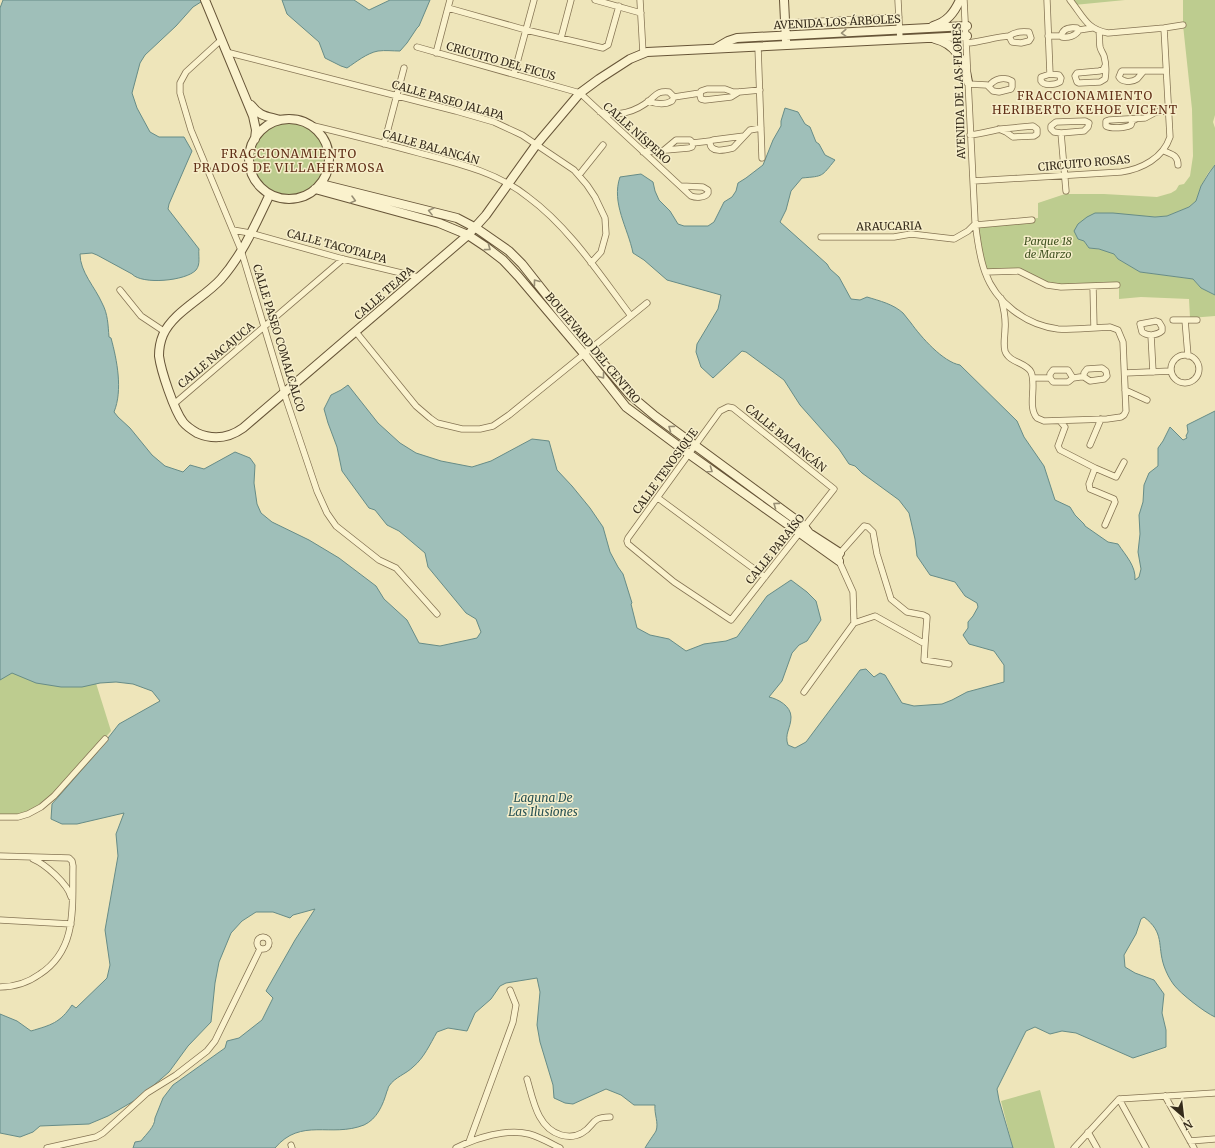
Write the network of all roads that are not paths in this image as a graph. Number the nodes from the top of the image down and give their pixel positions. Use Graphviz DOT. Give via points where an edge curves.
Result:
graph roads {
  1 [pos="205,0"];
  2 [pos="450,0"];
  3 [pos="534,0"];
  4 [pos="571,0"];
  5 [pos="596,0"];
  6 [pos="640,0"];
  7 [pos="784,0"];
  8 [pos="898,0"];
  9 [pos="960,0"];
  10 [pos="964,0"];
  11 [pos="1047,0"];
  12 [pos="1070,0"];
  13 [pos="619,6"];
  14 [pos="448,8"];
  15 [pos="641,12"];
  16 [pos="899,17"];
  17 [pos="785,23"];
  18 [pos="1183,25"];
  19 [pos="966,26"];
  20 [pos="1092,28"];
  21 [pos="1164,28"];
  22 [pos="917,29"];
  23 [pos="526,30"];
  24 [pos="900,30"];
  25 [pos="1079,30"];
  26 [pos="869,31"];
  27 [pos="1099,31"];
  28 [pos="786,36"];
  29 [pos="1009,36"];
  30 [pos="1048,36"];
  31 [pos="1061,36"];
  32 [pos="561,38"];
  33 [pos="928,38"];
  34 [pos="221,40"];
  35 [pos="900,40"];
  36 [pos="967,40"];
  37 [pos="870,41"];
  38 [pos="787,46"];
  39 [pos="417,47"];
  40 [pos="758,47"];
  41 [pos="712,50"];
  42 [pos="226,52"];
  43 [pos="436,53"];
  44 [pos="643,53"];
  45 [pos="1105,66"];
  46 [pos="404,68"];
  47 [pos="1166,71"];
  48 [pos="1144,72"];
  49 [pos="514,74"];
  50 [pos="1050,74"];
  51 [pos="968,83"];
  52 [pos="989,86"];
  53 [pos="760,90"];
  54 [pos="739,92"];
  55 [pos="580,93"];
  56 [pos="700,93"];
  57 [pos="397,96"];
  58 [pos="674,97"];
  59 [pos="246,100"];
  60 [pos="648,102"];
  61 [pos="599,111"];
  62 [pos="1168,111"];
  63 [pos="1136,119"];
  64 [pos="282,120"];
  65 [pos="310,126"];
  66 [pos="761,128"];
  67 [pos="999,129"];
  68 [pos="1061,133"];
  69 [pos="970,135"];
  70 [pos="744,136"];
  71 [pos="255,140"];
  72 [pos="710,141"];
  73 [pos="693,143"];
  74 [pos="384,144"];
  75 [pos="536,145"];
  76 [pos="603,146"];
  77 [pos="664,150"];
  78 [pos="1164,151"];
  79 [pos="643,152"];
  80 [pos="762,158"];
  81 [pos="1178,165"];
  82 [pos="579,175"];
  83 [pos="1064,176"];
  84 [pos="973,181"];
  85 [pos="509,184"];
  86 [pos="681,186"];
  87 [pos="318,187"];
  88 [pos="1066,191"];
  89 [pos="270,194"];
  90 [pos="1032,220"];
  91 [pos="976,224"];
  92 [pos="476,228"];
  93 [pos="233,230"];
  94 [pos="250,233"];
  95 [pos="468,235"];
  96 [pos="821,237"];
  97 [pos="241,250"];
  98 [pos="343,259"];
  99 [pos="591,263"];
  100 [pos="985,272"];
  101 [pos="418,277"];
  102 [pos="1117,285"];
  103 [pos="1093,286"];
  104 [pos="120,290"];
  105 [pos="1001,298"];
  106 [pos="647,303"];
  107 [pos="631,316"];
  108 [pos="1173,320"];
  109 [pos="1185,320"];
  110 [pos="1197,320"];
  111 [pos="265,327"];
  112 [pos="1094,328"];
  113 [pos="165,332"];
  114 [pos="356,332"];
  115 [pos="1151,334"];
  116 [pos="591,349"];
  117 [pos="585,355"];
  118 [pos="1188,356"];
  119 [pos="1171,371"];
  120 [pos="1153,372"];
  121 [pos="1125,373"];
  122 [pos="1082,377"];
  123 [pos="1033,378"];
  124 [pos="1050,378"];
  125 [pos="1073,378"];
  126 [pos="1125,390"];
  127 [pos="284,392"];
  128 [pos="1147,400"];
  129 [pos="174,404"];
  130 [pos="724,408"];
  131 [pos="1101,419"];
  132 [pos="1060,421"];
  133 [pos="1090,444"];
  134 [pos="695,446"];
  135 [pos="689,454"];
  136 [pos="1124,462"];
  137 [pos="1095,468"];
  138 [pos="834,489"];
  139 [pos="658,498"];
  140 [pos="1105,525"];
  141 [pos="802,530"];
  142 [pos="839,557"];
  143 [pos="765,577"];
  144 [pos="437,614"];
  145 [pos="731,620"];
  146 [pos="854,623"];
  147 [pos="925,644"];
  148 [pos="949,664"];
  149 [pos="804,692"];
  150 [pos="105,739"];
  151 [pos="0,818"];
  152 [pos="0,856"];
  153 [pos="30,858"];
  154 [pos="72,899"];
  155 [pos="0,920"];
  156 [pos="71,924"];
  157 [pos="260,949"];
  158 [pos="0,987"];
  159 [pos="510,990"];
  160 [pos="527,1079"];
  161 [pos="1215,1093"];
  162 [pos="1165,1096"];
  163 [pos="1119,1100"];
  164 [pos="610,1117"];
  165 [pos="554,1132"];
  166 [pos="1088,1132"];
  167 [pos="1215,1139"];
  168 [pos="1190,1141"];
  169 [pos="470,1142"];
  170 [pos="549,1142"];
  171 [pos="47,1148"];
  172 [pos="456,1148"];
  173 [pos="560,1148"];
  174 [pos="1074,1148"];
  175 [pos="1097,1148"];
  176 [pos="1146,1148"];
  177 [pos="1194,1148"];
  1 -- 34 [label="street"];
  2 -- 14 [label="street"];
  3 -- 23 [label="street"];
  4 -- 32 [label="street"];
  5 -- 13 [label="street"];
  6 -- 15 [label="street"];
  7 -- 17 [label="street"];
  8 -- 16 [label="street"];
  9 -- 22 [label="street" via="955,11 946,20"];
  10 -- 19 [label="street, AVENIDA DE LAS FLORES"];
  11 -- 30 [label="street"];
  12 -- 20 [label="street"];
  13 -- 15 [label="street"];
  13 -- 32 [label="street" via="606,47"];
  14 -- 23 [label="street"];
  14 -- 43 [label="street"];
  15 -- 44 [label="street"];
  16 -- 17 [label="street"];
  16 -- 24 [label="street"];
  17 -- 28 [label="street"];
  18 -- 21 [label="street"];
  19 -- 22 [label="street, AVENIDA LOS ÁRBOLES"];
  19 -- 36 [label="street, AVENIDA DE LAS FLORES"];
  20 -- 25 [label="street"];
  20 -- 27 [label="street"];
  21 -- 27 [label="street" via="1108,33"];
  21 -- 47 [label="street"];
  22 -- 24 [label="street, AVENIDA LOS ÁRBOLES"];
  23 -- 32 [label="street"];
  23 -- 49 [label="street"];
  24 -- 26 [label="street, AVENIDA LOS ÁRBOLES"];
  24 -- 35 [label="street"];
  25 -- 31 [label="street" via="1071,36"];
  25 -- 31 [label="street" via="1070,27 1065,29"];
  26 -- 28 [label="street, AVENIDA LOS ÁRBOLES, one-way"];
  26 -- 37 [label="street"];
  27 -- 45 [label="street"];
  28 -- 38 [label="street"];
  28 -- 41 [label="street, AVENIDA LOS ÁRBOLES" via="737,38"];
  29 -- 36 [label="street" via="981,42"];
  30 -- 31 [label="street"];
  30 -- 50 [label="street"];
  33 -- 35 [label="street, AVENIDA LOS ÁRBOLES"];
  33 -- 36 [label="street, AVENIDA LOS ÁRBOLES"];
  33 -- 51 [label="street" via="944,42 957,52 964,65"];
  34 -- 42 [label="street"];
  34 -- 93 [label="street, CALLE PASEO COMALCALCO" via="186,72 179,89 191,130"];
  35 -- 37 [label="street, AVENIDA LOS ÁRBOLES"];
  36 -- 51 [label="street, AVENIDA DE LAS FLORES"];
  37 -- 38 [label="street, AVENIDA LOS ÁRBOLES"];
  38 -- 40 [label="street, AVENIDA LOS ÁRBOLES"];
  39 -- 43 [label="street, CRICUITO DEL FICUS"];
  40 -- 41 [label="street, AVENIDA LOS ÁRBOLES"];
  40 -- 53 [label="street"];
  41 -- 44 [label="street, AVENIDA LOS ÁRBOLES"];
  42 -- 57 [label="street, CALLE PASEO JALAPA"];
  42 -- 59 [label="street"];
  43 -- 49 [label="street, CRICUITO DEL FICUS"];
  44 -- 55 [label="street, AVENIDA LOS ÁRBOLES" via="634,56"];
  45 -- 45 [label="street" via="1105,78 1100,82 1079,83 1076,80 1077,73 1100,71"];
  46 -- 57 [label="street"];
  47 -- 48 [label="street"];
  47 -- 62 [label="street"];
  49 -- 55 [label="street, CRICUITO DEL FICUS"];
  51 -- 52 [label="street"];
  51 -- 69 [label="street, AVENIDA DE LAS FLORES"];
  53 -- 54 [label="street"];
  53 -- 66 [label="street"];
  54 -- 56 [label="street" via="725,88 703,90"];
  54 -- 56 [label="street" via="731,97 705,100"];
  55 -- 61 [label="street, CALLE NÍSPERO"];
  55 -- 75 [label="street, CALLE TEAPA"];
  56 -- 58 [label="street"];
  57 -- 74 [label="street"];
  57 -- 75 [label="street, CALLE PASEO JALAPA" via="494,122 508,127"];
  58 -- 60 [label="street" via="668,103"];
  58 -- 60 [label="street" via="669,92 661,92"];
  59 -- 64 [label="street" via="262,116"];
  59 -- 71 [label="street" via="255,123"];
  60 -- 61 [label="street" via="622,114"];
  61 -- 79 [label="street, CALLE NÍSPERO"];
  62 -- 63 [label="street"];
  62 -- 78 [label="street" via="1170,137"];
  63 -- 63 [label="street" via="1109,120 1106,121 1106,126 1130,126"];
  64 -- 65 [label="street" via="297,120"];
  64 -- 71 [label="street" via="268,126"];
  65 -- 74 [label="street, CALLE BALANCÁN"];
  65 -- 87 [label="street" via="318,131 329,152 328,170"];
  66 -- 70 [label="street" via="752,129"];
  66 -- 80 [label="street"];
  67 -- 67 [label="street" via="1034,126 1037,134 1013,137"];
  67 -- 69 [label="street"];
  68 -- 68 [label="street" via="1052,130 1052,124 1085,121 1089,123 1084,131"];
  68 -- 83 [label="street"];
  69 -- 84 [label="street, AVENIDA DE LAS FLORES"];
  70 -- 72 [label="street"];
  70 -- 72 [label="street" via="731,148 714,150"];
  71 -- 89 [label="street" via="250,154 252,172 259,185"];
  72 -- 73 [label="street"];
  73 -- 77 [label="street" via="689,148"];
  73 -- 77 [label="street" via="690,140 676,140"];
  74 -- 85 [label="street, CALLE BALANCÁN" via="471,167"];
  75 -- 82 [label="street, CALLE PASEO JALAPA"];
  75 -- 85 [label="street, CALLE TEAPA"];
  76 -- 82 [label="street"];
  77 -- 79 [label="street"];
  78 -- 81 [label="street" via="1175,156"];
  78 -- 83 [label="street, CIRCUITO ROSAS" via="1148,164 1134,170"];
  79 -- 86 [label="street, CALLE NÍSPERO"];
  82 -- 99 [label="street, CALLE PASEO JALAPA" via="596,197 604,214 606,234 603,247"];
  83 -- 84 [label="street, CIRCUITO ROSAS"];
  83 -- 88 [label="street"];
  84 -- 91 [label="street, AVENIDA DE LAS FLORES"];
  85 -- 92 [label="street, CALLE TEAPA"];
  85 -- 99 [label="street, CALLE BALANCÁN" via="544,210"];
  87 -- 89 [label="street" via="295,199"];
  92 -- 87 [label="street, BOULEVARD DEL CENTRO, one-way" via="448,216"];
  87 -- 95 [label="street, BOULEVARD DEL CENTRO, one-way" via="439,223"];
  89 -- 94 [label="street"];
  90 -- 91 [label="street"];
  91 -- 96 [label="street, ARAUCARIA" via="954,238 911,234 894,237"];
  91 -- 100 [label="street, AVENIDA DE LAS FLORES"];
  92 -- 95 [label="street, CALLE TEAPA"];
  116 -- 92 [label="street, BOULEVARD DEL CENTRO, one-way" via="522,264 502,245"];
  93 -- 94 [label="street, CALLE TACOTALPA"];
  93 -- 97 [label="street, CALLE PASEO COMALCALCO"];
  94 -- 97 [label="street"];
  94 -- 98 [label="street, CALLE TACOTALPA"];
  95 -- 101 [label="street, CALLE TEAPA"];
  95 -- 117 [label="street, BOULEVARD DEL CENTRO, one-way" via="495,253 510,268"];
  97 -- 111 [label="street, CALLE PASEO COMALCALCO"];
  97 -- 113 [label="street" via="218,282 174,319"];
  98 -- 101 [label="street, CALLE TACOTALPA"];
  98 -- 111 [label="street, CALLE NACAJUCA"];
  99 -- 107 [label="street, CALLE BALANCÁN"];
  100 -- 103 [label="street" via="1019,271 1047,285"];
  100 -- 105 [label="street, AVENIDA DE LAS FLORES"];
  101 -- 114 [label="street, CALLE TEAPA"];
  102 -- 103 [label="street"];
  103 -- 112 [label="street"];
  104 -- 113 [label="street" via="141,316"];
  105 -- 112 [label="street" via="1014,311 1044,326 1067,329"];
  105 -- 123 [label="street" via="1005,317 1006,354 1027,367"];
  106 -- 107 [label="street"];
  107 -- 116 [label="street"];
  108 -- 109 [label="street"];
  109 -- 110 [label="street"];
  109 -- 118 [label="street"];
  111 -- 127 [label="street, CALLE PASEO COMALCALCO"];
  111 -- 129 [label="street, CALLE NACAJUCA"];
  112 -- 121 [label="street" via="1110,327 1118,330 1123,342"];
  113 -- 129 [label="street, CALLE TEAPA" via="160,346 160,359"];
  114 -- 117 [label="street" via="426,415 433,421 462,429 484,428 497,424"];
  114 -- 127 [label="street, CALLE TEAPA"];
  115 -- 120 [label="street"];
  116 -- 117 [label="street"];
  134 -- 116 [label="street, BOULEVARD DEL CENTRO, one-way" via="634,399"];
  117 -- 135 [label="street, BOULEVARD DEL CENTRO, one-way" via="626,406"];
  118 -- 119 [label="street" via="1179,357"];
  118 -- 119 [label="street" via="1196,360 1198,365 1196,378 1181,383 1173,377"];
  119 -- 120 [label="street"];
  120 -- 121 [label="street"];
  121 -- 126 [label="street"];
  122 -- 122 [label="street" via="1104,380 1107,376 1102,368 1087,368"];
  122 -- 125 [label="street"];
  123 -- 124 [label="street"];
  123 -- 132 [label="street" via="1033,410 1037,418 1042,421"];
  124 -- 125 [label="street" via="1053,382 1068,382"];
  124 -- 125 [label="street" via="1053,370 1068,370"];
  126 -- 128 [label="street"];
  126 -- 131 [label="street" via="1124,415"];
  127 -- 129 [label="street, CALLE TEAPA" via="240,430 222,437 206,436 189,428"];
  127 -- 144 [label="street, CALLE PASEO COMALCALCO" via="317,491 331,520 364,550 396,568"];
  130 -- 134 [label="street, CALLE TENOSIQUE"];
  130 -- 138 [label="street, CALLE BALANCÁN" via="734,408"];
  131 -- 132 [label="street"];
  131 -- 133 [label="street"];
  132 -- 137 [label="street" via="1065,427 1058,446 1060,450"];
  134 -- 135 [label="street, CALLE TENOSIQUE"];
  141 -- 134 [label="street, BOULEVARD DEL CENTRO, one-way"];
  135 -- 139 [label="street, CALLE TENOSIQUE"];
  135 -- 141 [label="street, BOULEVARD DEL CENTRO, one-way"];
  136 -- 137 [label="street" via="1116,477"];
  137 -- 140 [label="street" via="1089,488 1113,498 1115,502"];
  138 -- 141 [label="street, CALLE PARAÍSO"];
  139 -- 143 [label="street"];
  139 -- 145 [label="street, CALLE TENOSIQUE" via="627,541 674,582"];
  141 -- 142 [label="street, BOULEVARD DEL CENTRO"];
  141 -- 143 [label="street, CALLE PARAÍSO"];
  142 -- 146 [label="street" via="853,592"];
  142 -- 147 [label="street" via="863,526 871,530 891,599 907,612 927,617"];
  143 -- 145 [label="street, CALLE PARAÍSO"];
  146 -- 147 [label="street" via="875,616"];
  146 -- 149 [label="street"];
  147 -- 148 [label="street" via="924,660"];
  150 -- 151 [label="street" via="41,807 18,817"];
  152 -- 153 [label="street"];
  153 -- 154 [label="street" via="41,863 60,880 70,892"];
  153 -- 154 [label="street" via="71,860"];
  154 -- 156 [label="street"];
  155 -- 156 [label="street"];
  156 -- 158 [label="street" via="65,946 51,966 31,980"];
  157 -- 171 [label="street" via="215,1041 207,1051 147,1093 103,1133 96,1137"];
  159 -- 169 [label="street" via="516,1005 513,1022"];
  160 -- 165 [label="street" via="538,1113 544,1124"];
  161 -- 162 [label="street"];
  162 -- 163 [label="street"];
  162 -- 168 [label="street"];
  163 -- 166 [label="street"];
  163 -- 176 [label="street"];
  164 -- 165 [label="street" via="597,1119 576,1136 564,1136"];
  165 -- 170 [label="street"];
  166 -- 174 [label="street"];
  166 -- 175 [label="street"];
  167 -- 168 [label="street"];
  168 -- 177 [label="street"];
  169 -- 170 [label="street" via="515,1132"];
  169 -- 172 [label="street"];
  170 -- 173 [label="street"];
}
